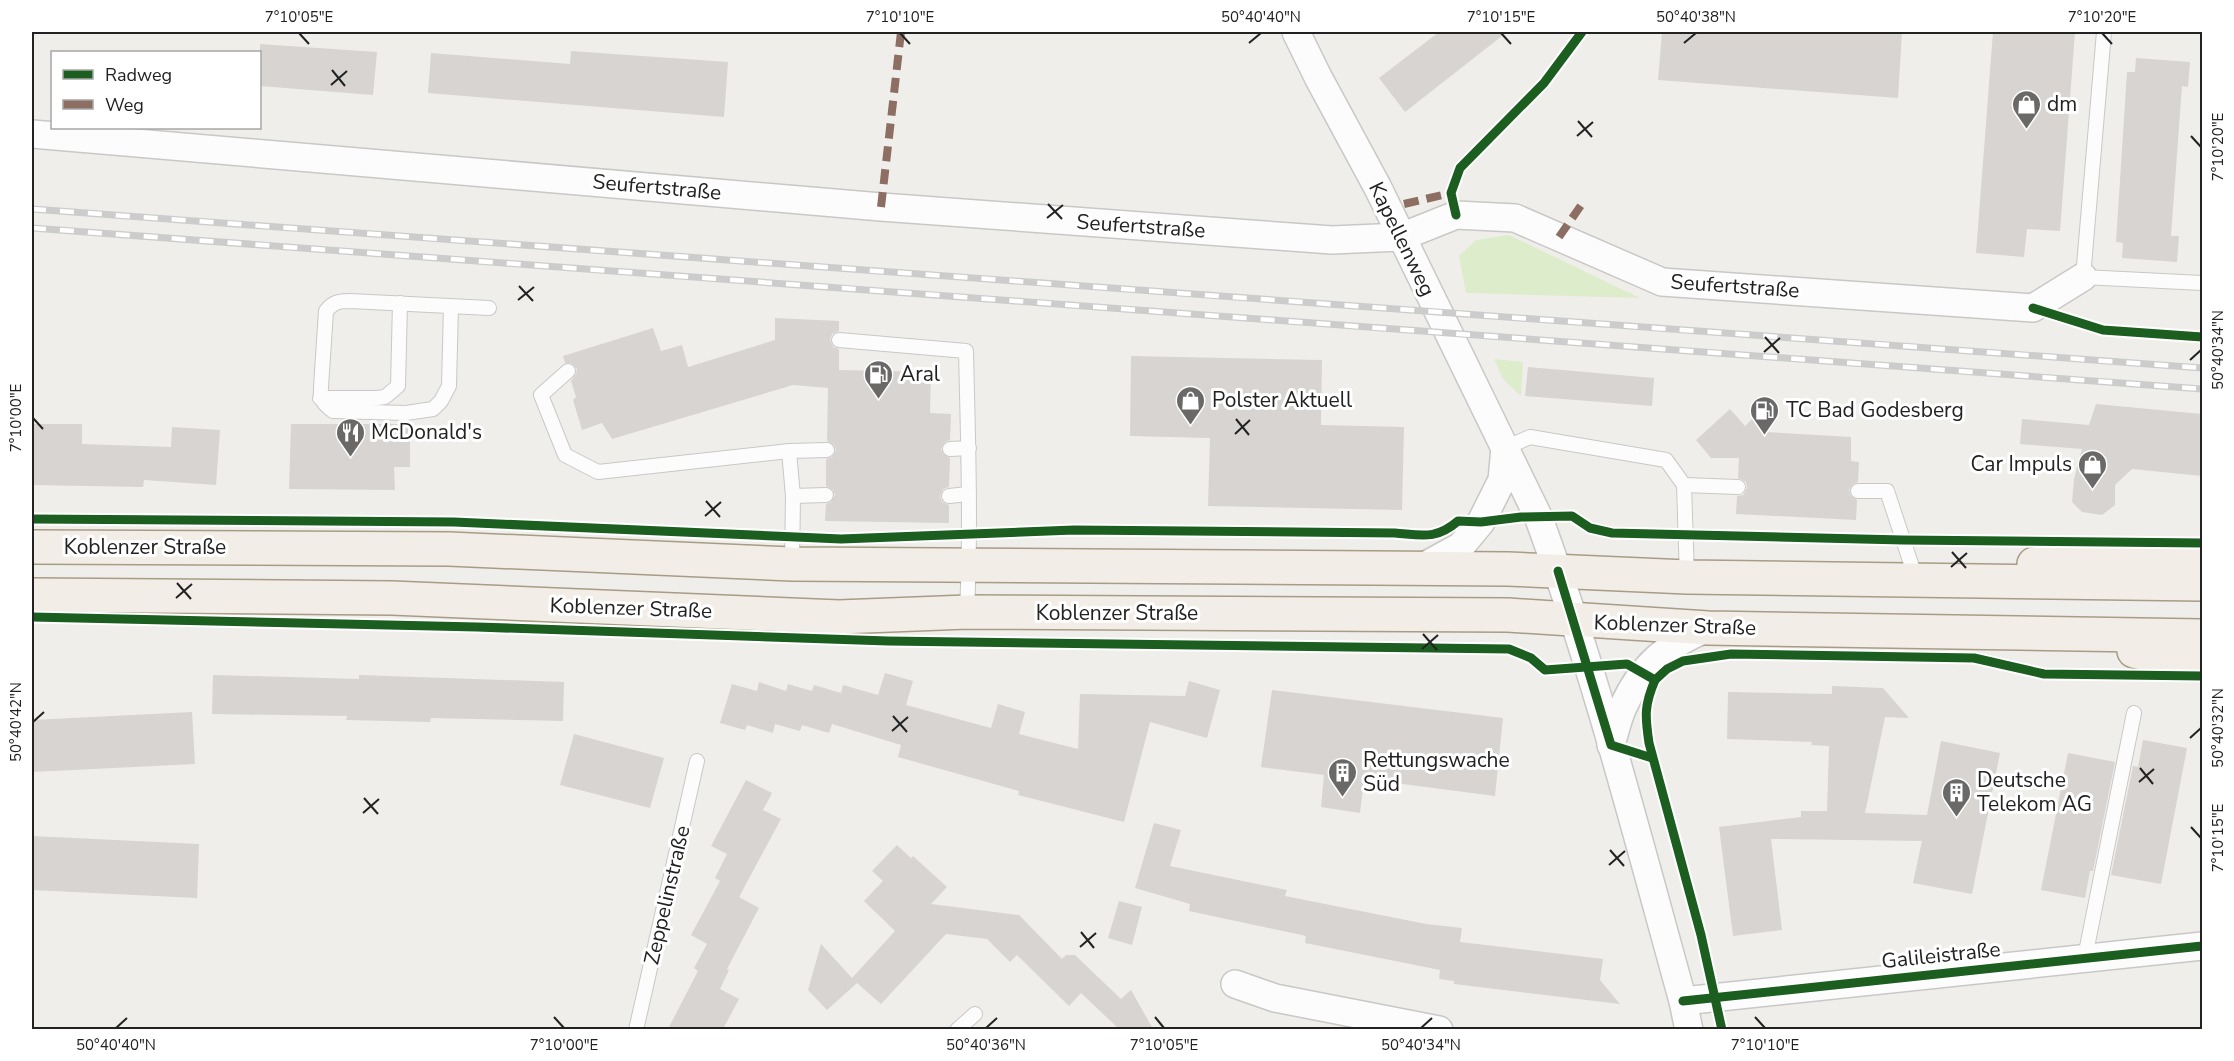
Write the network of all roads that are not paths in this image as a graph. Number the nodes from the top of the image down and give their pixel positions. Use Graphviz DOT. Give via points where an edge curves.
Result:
graph roads {
  1 [pos="1296,32"];
  2 [pos="2104,32"];
  3 [pos="32,134"];
  4 [pos="1401,237"];
  5 [pos="2083,277"];
  6 [pos="2202,283"];
  7 [pos="400,303"];
  8 [pos="451,306"];
  9 [pos="489,308"];
  10 [pos="839,340"];
  11 [pos="568,372"];
  12 [pos="320,392"];
  13 [pos="969,448"];
  14 [pos="1505,448"];
  15 [pos="950,449"];
  16 [pos="827,450"];
  17 [pos="789,451"];
  18 [pos="1684,485"];
  19 [pos="1738,487"];
  20 [pos="1858,491"];
  21 [pos="968,494"];
  22 [pos="826,495"];
  23 [pos="793,496"];
  24 [pos="949,496"];
  25 [pos="32,547"];
  26 [pos="2202,557"];
  27 [pos="792,564"];
  28 [pos="969,566"];
  29 [pos="1420,568"];
  30 [pos="1558,572"];
  31 [pos="1687,578"];
  32 [pos="1916,579"];
  33 [pos="2202,584"];
  34 [pos="32,594"];
  35 [pos="967,612"];
  36 [pos="1573,620"];
  37 [pos="1708,628"];
  38 [pos="2091,634"];
  39 [pos="2202,636"];
  40 [pos="2202,661"];
  41 [pos="2134,713"];
  42 [pos="1611,745"];
  43 [pos="697,761"];
  44 [pos="2202,946"];
  45 [pos="2085,957"];
  46 [pos="1235,984"];
  47 [pos="1683,1001"];
  48 [pos="975,1014"];
  49 [pos="636,1029"];
  50 [pos="957,1029"];
  51 [pos="1438,1029"];
  52 [pos="1689,1029"];
  1 -- 4 [label="street, Kapellenweg"];
  2 -- 5 [label="lane"];
  3 -- 4 [label="street, Seufertstraße" via="881,207 1332,240"];
  4 -- 5 [label="street, Seufertstraße" via="1456,215 1515,218 1662,282 2033,308"];
  4 -- 14 [label="street, Kapellenweg"];
  5 -- 6 [label="lane"];
  7 -- 8 [label="lane"];
  7 -- 12 [label="lane" via="350,301 331,305 326,311"];
  7 -- 12 [label="lane" via="398,386 385,397 377,398"];
  8 -- 9 [label="lane"];
  8 -- 12 [label="lane" via="449,386 433,409 333,411 325,405"];
  10 -- 13 [label="lane" via="966,351"];
  11 -- 17 [label="lane" via="541,395 565,455 598,472"];
  13 -- 15 [label="lane"];
  13 -- 21 [label="lane"];
  14 -- 18 [label="lane" via="1530,437 1666,460"];
  14 -- 29 [label="street" via="1502,480 1481,522 1461,546"];
  14 -- 30 [label="street, Kapellenweg" via="1538,516"];
  16 -- 17 [label="lane"];
  17 -- 23 [label="lane"];
  18 -- 19 [label="lane"];
  18 -- 31 [label="lane"];
  20 -- 32 [label="lane" via="1887,491"];
  21 -- 24 [label="lane"];
  21 -- 28 [label="lane"];
  22 -- 23 [label="lane"];
  23 -- 27 [label="lane"];
  25 -- 27 [label="main road, Koblenzer Straße" via="449,549"];
  26 -- 32 [label="main road" via="2108,556"];
  27 -- 28 [label="main road, Koblenzer Straße"];
  28 -- 29 [label="main road, Koblenzer Straße"];
  28 -- 35 [label="lane"];
  29 -- 30 [label="main road, Koblenzer Straße"];
  30 -- 31 [label="main road, Koblenzer Straße"];
  30 -- 36 [label="street, Kapellenweg"];
  31 -- 32 [label="main road, Koblenzer Straße"];
  32 -- 33 [label="main road, Koblenzer Straße"];
  34 -- 35 [label="main road, Koblenzer Straße" via="392,598 839,617"];
  35 -- 36 [label="main road, Koblenzer Straße" via="1493,615"];
  36 -- 37 [label="main road, Koblenzer Straße"];
  36 -- 42 [label="street, Kapellenweg"];
  37 -- 38 [label="main road, Koblenzer Straße"];
  37 -- 42 [label="street" via="1682,639 1642,673 1623,705"];
  38 -- 39 [label="main road, Koblenzer Straße"];
  38 -- 40 [label="main road" via="2129,650"];
  41 -- 45 [label="lane"];
  42 -- 47 [label="street, Kapellenweg"];
  43 -- 49 [label="lane, Zeppelinstraße"];
  44 -- 45 [label="street, Galileistraße"];
  45 -- 47 [label="street, Galileistraße"];
  46 -- 51 [label="street" via="1275,998"];
  47 -- 52 [label="street, Kapellenweg"];
  48 -- 50 [label="lane"];
}
